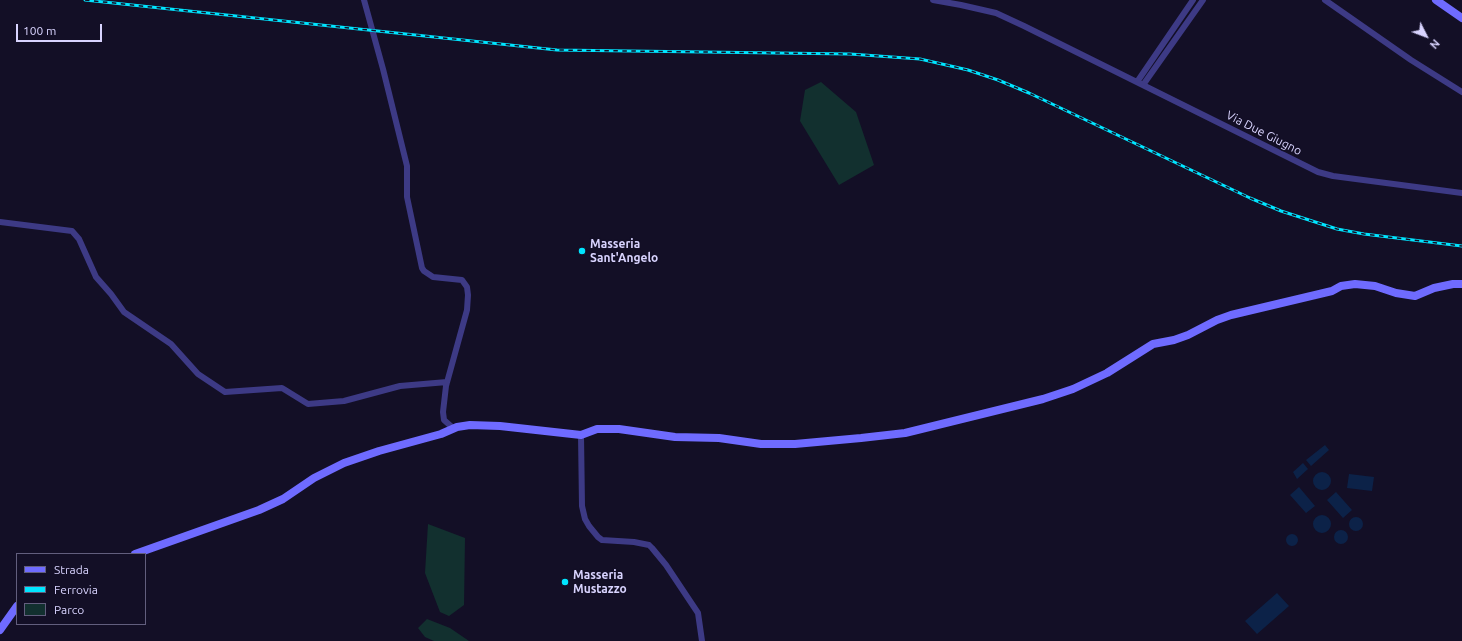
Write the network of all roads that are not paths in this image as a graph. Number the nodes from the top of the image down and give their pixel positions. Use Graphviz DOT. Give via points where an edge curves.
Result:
graph roads {
  1 [pos="364,0"];
  2 [pos="933,0"];
  3 [pos="1193,0"];
  4 [pos="1202,0"];
  5 [pos="1325,0"];
  6 [pos="1436,0"];
  7 [pos="1462,18"];
  8 [pos="1137,82"];
  9 [pos="1143,85"];
  10 [pos="1462,92"];
  11 [pos="1462,192"];
  12 [pos="0,222"];
  13 [pos="1462,284"];
  14 [pos="447,382"];
  15 [pos="453,428"];
  16 [pos="582,435"];
  17 [pos="138,553"];
  18 [pos="16,607"];
  19 [pos="0,630"];
  20 [pos="702,641"];
  1 -- 14 [label="street" via="407,166 407,197 422,268 433,277 462,280 467,287 464,322"];
  2 -- 8 [label="street, Via Due Giugno" via="996,13"];
  3 -- 8 [label="street"];
  4 -- 9 [label="street"];
  5 -- 10 [label="street"];
  6 -- 7 [label="street"];
  8 -- 9 [label="street, Via Due Giugno"];
  9 -- 11 [label="street, Via Due Giugno" via="1318,172"];
  12 -- 14 [label="street" via="72,231 79,239 96,277 124,312 171,344 198,374 225,392 282,388 308,404 344,401 400,386"];
  13 -- 16 [label="street" via="1434,288 1415,296 1355,284 1231,315 1188,335 1153,344 1107,373 1073,389 1043,399 905,433 794,444 675,437 619,429 597,429"];
  14 -- 15 [label="street" via="443,416"];
  15 -- 16 [label="street" via="470,425 500,426"];
  15 -- 17 [label="street" via="441,434 379,450 344,463 259,510"];
  16 -- 20 [label="street" via="582,506 589,526 602,540 634,542 652,548 698,613"];
  18 -- 19 [label="street"];
}
